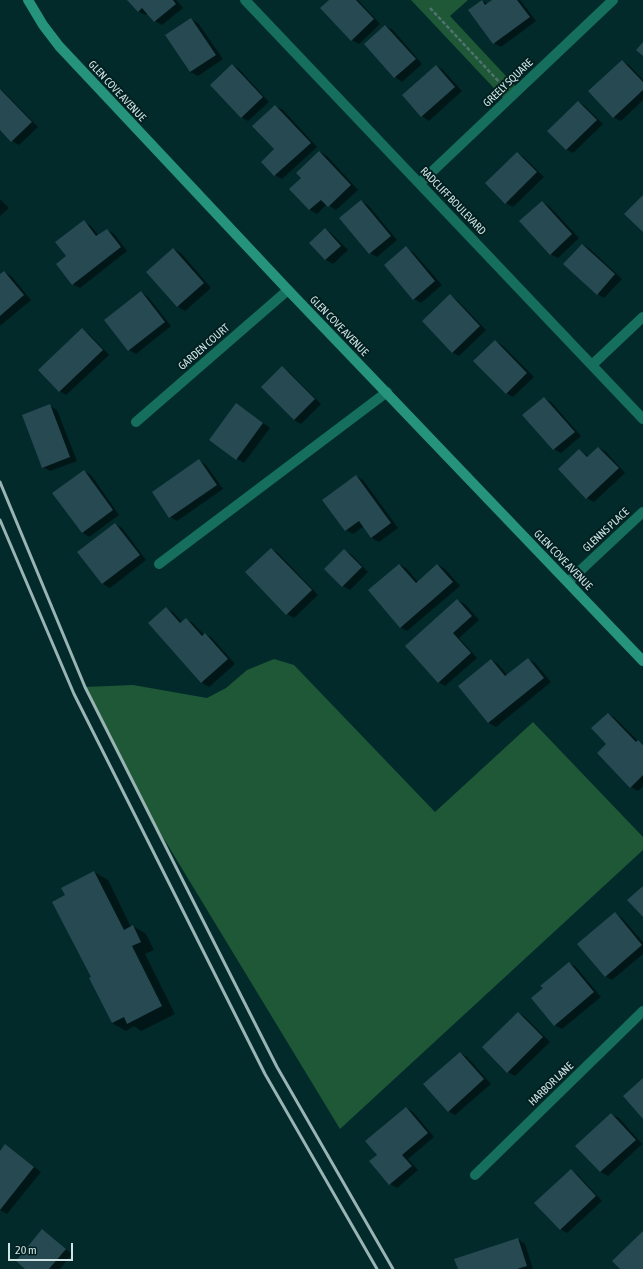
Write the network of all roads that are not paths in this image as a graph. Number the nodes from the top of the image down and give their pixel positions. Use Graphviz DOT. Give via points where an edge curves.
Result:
graph roads {
  1 [pos="28,0"];
  2 [pos="244,0"];
  3 [pos="613,0"];
  4 [pos="420,183"];
  5 [pos="288,290"];
  6 [pos="643,317"];
  7 [pos="592,366"];
  8 [pos="387,392"];
  9 [pos="643,419"];
  10 [pos="136,422"];
  11 [pos="643,512"];
  12 [pos="159,564"];
  13 [pos="568,582"];
  14 [pos="643,661"];
  15 [pos="643,1011"];
  16 [pos="475,1175"];
  1 -- 5 [label="main road, GLEN COVE AVENUE" via="59,46"];
  2 -- 4 [label="street, RADCLIFF BOULEVARD"];
  3 -- 4 [label="street, GREELY SQUARE"];
  4 -- 7 [label="street, RADCLIFF BOULEVARD"];
  5 -- 8 [label="main road, GLEN COVE AVENUE"];
  5 -- 10 [label="street, GARDEN COURT"];
  6 -- 7 [label="street"];
  7 -- 9 [label="street, RADCLIFF BOULEVARD"];
  8 -- 12 [label="street"];
  8 -- 13 [label="main road, GLEN COVE AVENUE"];
  11 -- 13 [label="street, GLENNS PLACE"];
  13 -- 14 [label="main road, GLEN COVE AVENUE"];
  15 -- 16 [label="street, HARBOR LANE"];
}
